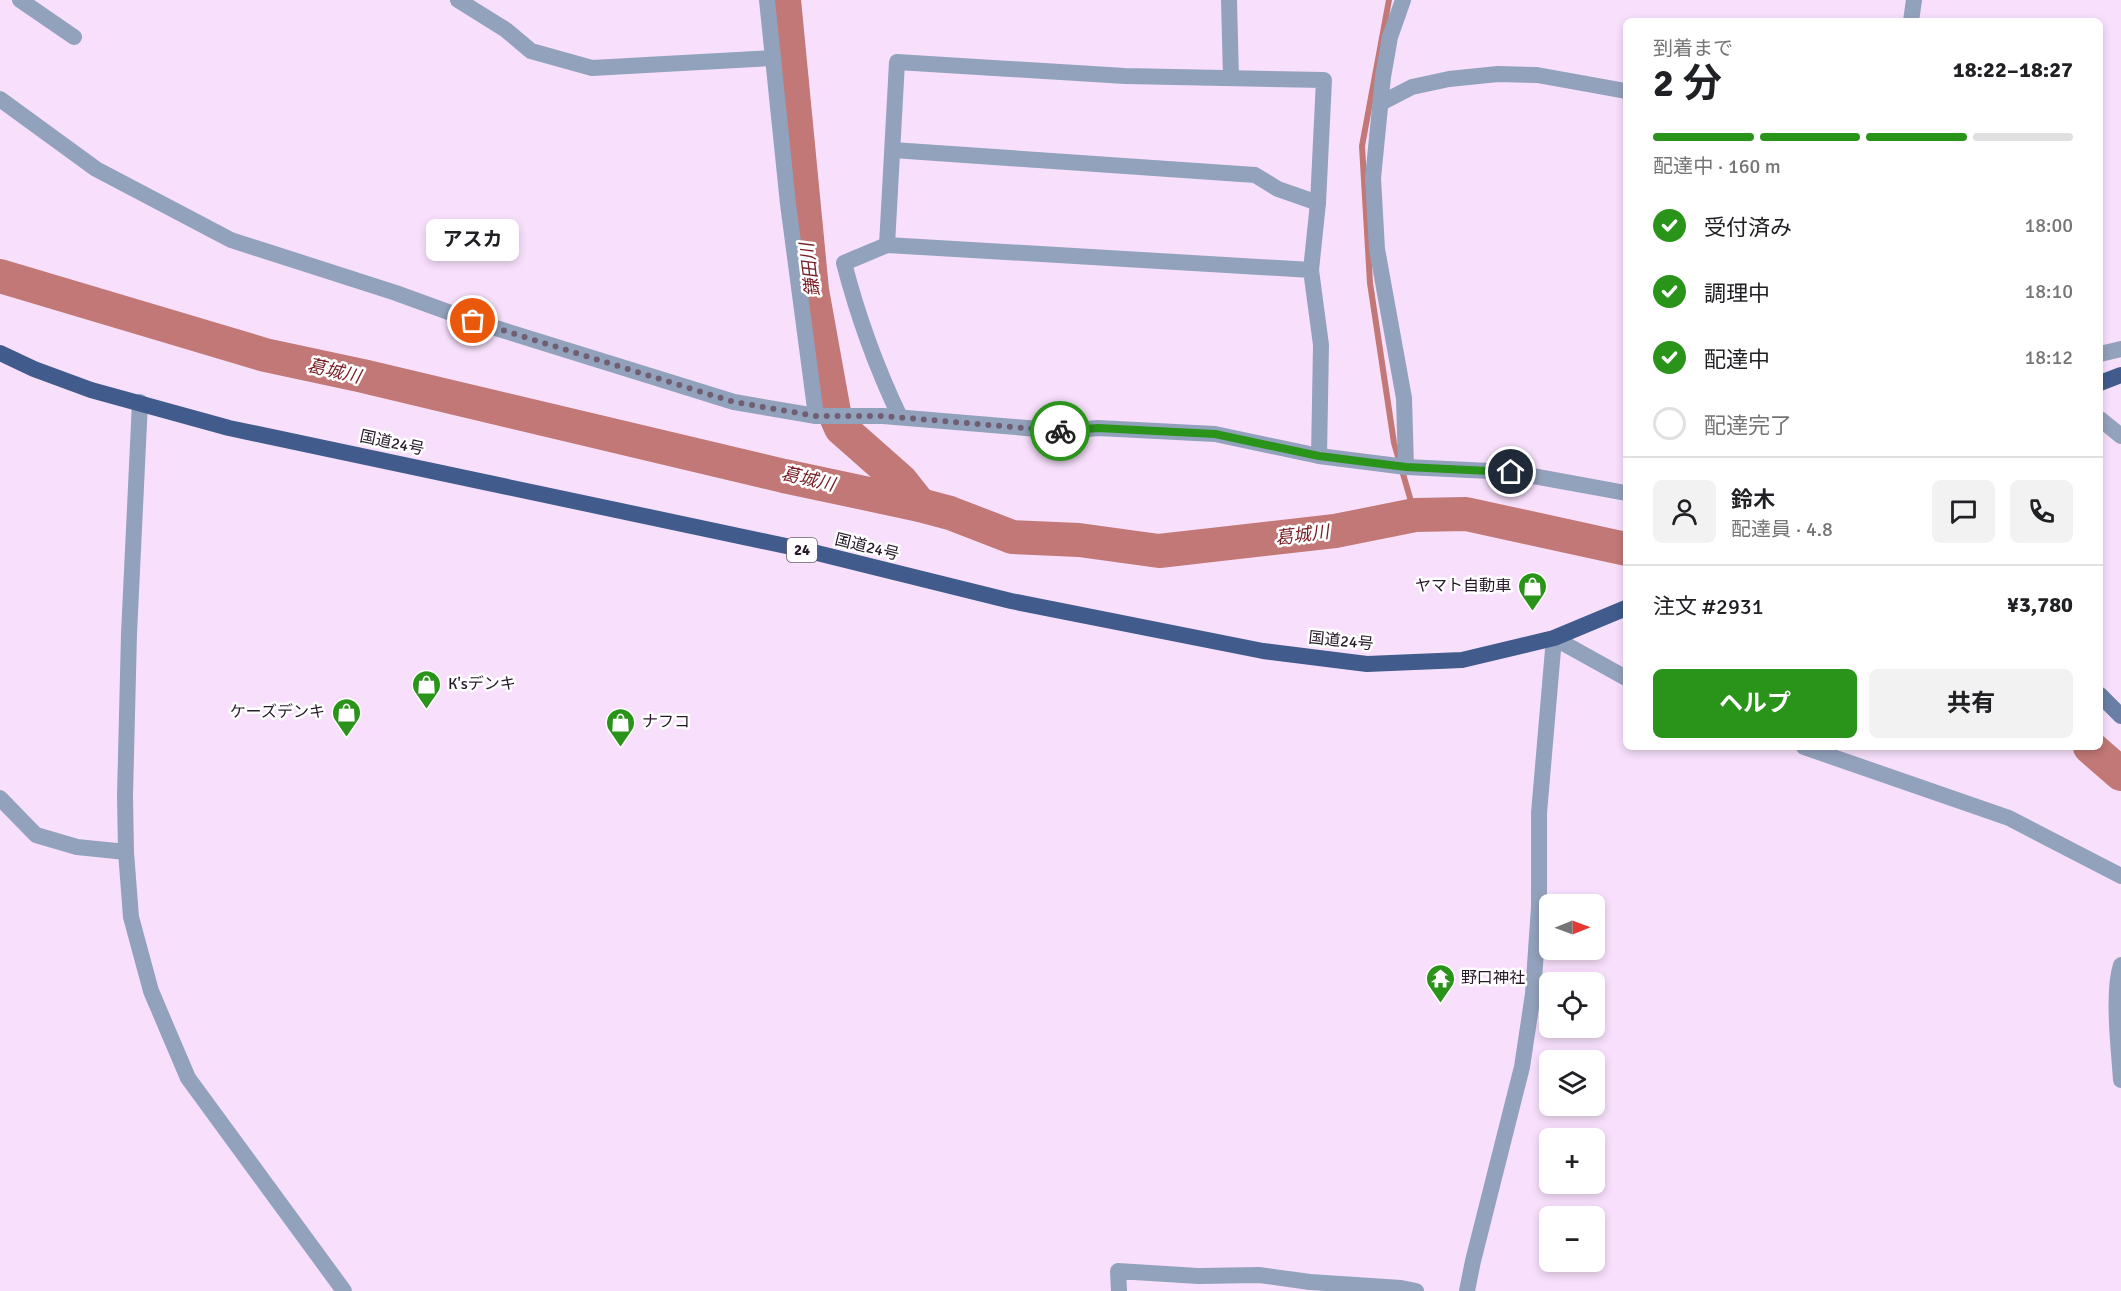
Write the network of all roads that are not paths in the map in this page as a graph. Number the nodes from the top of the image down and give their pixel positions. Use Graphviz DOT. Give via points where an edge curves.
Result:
graph roads {
  1 [pos="20,0"];
  2 [pos="458,0"];
  3 [pos="767,0"];
  4 [pos="1229,0"];
  5 [pos="1403,0"];
  6 [pos="1914,0"];
  7 [pos="1911,18"];
  8 [pos="74,37"];
  9 [pos="773,58"];
  10 [pos="1231,78"];
  11 [pos="1623,90"];
  12 [pos="0,99"];
  13 [pos="1381,104"];
  14 [pos="893,150"];
  15 [pos="1318,203"];
  16 [pos="888,245"];
  17 [pos="1311,270"];
  18 [pos="2121,349"];
  19 [pos="0,353"];
  20 [pos="2103,353"];
  21 [pos="2121,375"];
  22 [pos="2103,382"];
  23 [pos="140,402"];
  24 [pos="816,416"];
  25 [pos="900,417"];
  26 [pos="2103,421"];
  27 [pos="2121,436"];
  28 [pos="1319,456"];
  29 [pos="1406,467"];
  30 [pos="1623,492"];
  31 [pos="1618,612"];
  32 [pos="1554,638"];
  33 [pos="1623,676"];
  34 [pos="2103,698"];
  35 [pos="2121,716"];
  36 [pos="1813,750"];
  37 [pos="0,798"];
  38 [pos="126,852"];
  39 [pos="2121,876"];
  40 [pos="2121,965"];
  41 [pos="2121,1080"];
  42 [pos="344,1291"];
  43 [pos="1119,1291"];
  44 [pos="1416,1291"];
  45 [pos="1467,1291"];
  1 -- 8 [label="street"];
  2 -- 9 [label="street" via="531,51 592,68"];
  3 -- 9 [label="street"];
  4 -- 10 [label="street"];
  5 -- 13 [label="street" via="1390,37"];
  6 -- 7 [label="street"];
  9 -- 24 [label="street"];
  10 -- 14 [label="street" via="1125,76 897,62"];
  10 -- 15 [label="street" via="1324,80"];
  11 -- 13 [label="street" via="1537,75 1498,74 1412,87"];
  12 -- 24 [label="street" via="96,169 231,240 734,402"];
  13 -- 29 [label="street" via="1373,178 1377,249 1404,398"];
  14 -- 15 [label="street" via="1255,175 1278,189"];
  14 -- 16 [label="street"];
  15 -- 17 [label="street"];
  16 -- 17 [label="street"];
  16 -- 25 [label="street" via="843,264 877,369"];
  17 -- 28 [label="street" via="1321,345"];
  18 -- 20 [label="street"];
  19 -- 23 [label="highway, 国道24号 / 24" via="90,390"];
  21 -- 22 [label="highway"];
  23 -- 32 [label="highway, 国道24号 / 24" via="229,428 805,550 1011,601 1263,651 1367,664 1462,660"];
  23 -- 38 [label="street" via="129,634"];
  24 -- 25 [label="street"];
  25 -- 28 [label="street" via="1062,431 1098,428 1215,434"];
  26 -- 27 [label="street"];
  28 -- 29 [label="street"];
  29 -- 30 [label="street" via="1511,472"];
  31 -- 32 [label="highway, 国道24号 / 24"];
  32 -- 33 [label="street"];
  32 -- 45 [label="street" via="1539,813 1539,907 1533,994 1522,1067"];
  34 -- 35 [label="main road"];
  36 -- 39 [label="street" via="2009,818"];
  37 -- 38 [label="street" via="36,835 77,847"];
  38 -- 42 [label="street" via="131,917 151,991 188,1078"];
  40 -- 41 [label="street"];
  43 -- 44 [label="street" via="1118,1271 1259,1275"];
}
